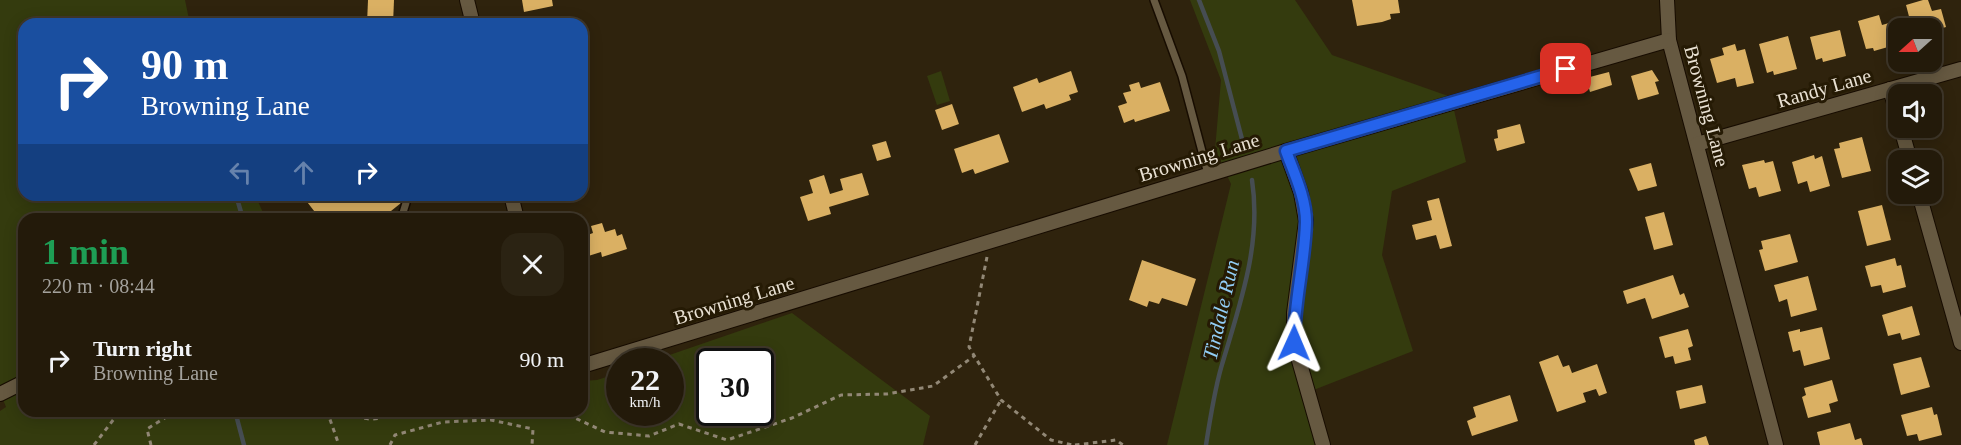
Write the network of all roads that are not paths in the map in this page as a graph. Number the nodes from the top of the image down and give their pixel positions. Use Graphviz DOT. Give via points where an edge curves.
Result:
graph roads {
  1 [pos="467,0"];
  2 [pos="1154,0"];
  3 [pos="1667,0"];
  4 [pos="472,18"];
  5 [pos="1669,40"];
  6 [pos="1961,69"];
  7 [pos="1908,84"];
  8 [pos="1888,90"];
  9 [pos="1697,144"];
  10 [pos="1286,151"];
  11 [pos="1208,174"];
  12 [pos="1922,204"];
  13 [pos="1961,343"];
  14 [pos="588,364"];
  15 [pos="18,385"];
  16 [pos="0,394"];
  17 [pos="1323,445"];
  18 [pos="1776,445"];
  1 -- 4 [label="street"];
  2 -- 11 [label="lane" via="1182,76"];
  3 -- 5 [label="street"];
  5 -- 9 [label="street, Browning Lane"];
  5 -- 10 [label="street, Browning Lane"];
  6 -- 7 [label="street, Randy Lane"];
  8 -- 9 [label="street, Randy Lane"];
  9 -- 18 [label="street, Browning Lane"];
  10 -- 11 [label="street, Browning Lane"];
  10 -- 17 [label="street" via="1306,221 1294,343"];
  11 -- 14 [label="street, Browning Lane"];
  12 -- 13 [label="street"];
  15 -- 16 [label="street"];
}
